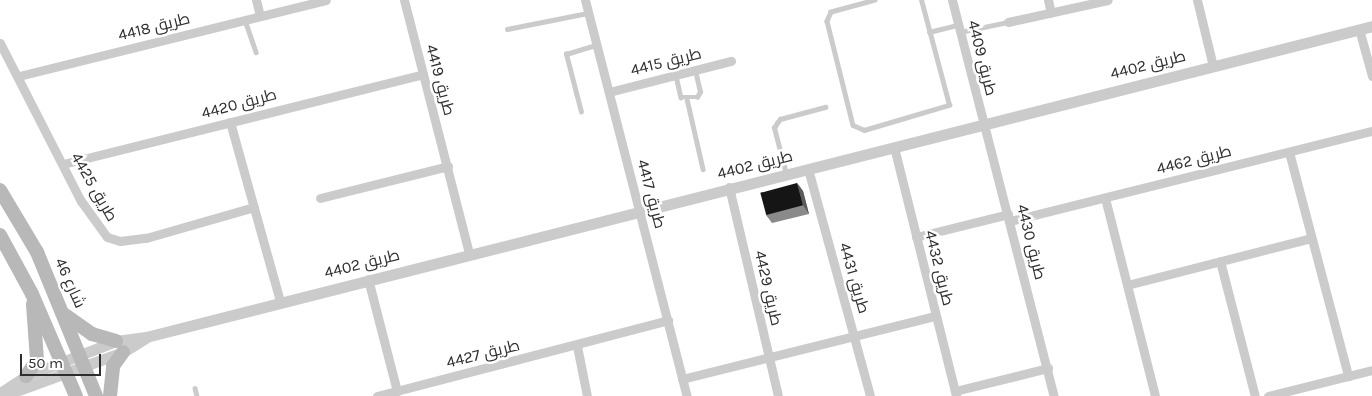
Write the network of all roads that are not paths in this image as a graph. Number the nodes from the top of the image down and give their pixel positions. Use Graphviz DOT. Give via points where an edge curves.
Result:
graph roads {
  1 [pos="256,0"];
  2 [pos="326,0"];
  3 [pos="404,0"];
  4 [pos="584,0"];
  5 [pos="875,0"];
  6 [pos="921,0"];
  7 [pos="952,0"];
  8 [pos="1048,0"];
  9 [pos="1108,0"];
  10 [pos="1198,0"];
  11 [pos="588,13"];
  12 [pos="1051,13"];
  13 [pos="260,16"];
  14 [pos="245,20"];
  15 [pos="1008,22"];
  16 [pos="1372,26"];
  17 [pos="507,29"];
  18 [pos="959,29"];
  19 [pos="1360,29"];
  20 [pos="929,32"];
  21 [pos="0,43"];
  22 [pos="596,44"];
  23 [pos="256,52"];
  24 [pos="731,61"];
  25 [pos="1213,66"];
  26 [pos="695,71"];
  27 [pos="423,74"];
  28 [pos="19,76"];
  29 [pos="676,76"];
  30 [pos="1372,76"];
  31 [pos="609,92"];
  32 [pos="687,99"];
  33 [pos="824,107"];
  34 [pos="581,112"];
  35 [pos="230,122"];
  36 [pos="984,124"];
  37 [pos="1372,131"];
  38 [pos="894,147"];
  39 [pos="1289,152"];
  40 [pos="63,164"];
  41 [pos="448,166"];
  42 [pos="808,168"];
  43 [pos="703,169"];
  44 [pos="786,174"];
  45 [pos="729,187"];
  46 [pos="0,190"];
  47 [pos="320,198"];
  48 [pos="1105,198"];
  49 [pos="254,207"];
  50 [pos="639,211"];
  51 [pos="1009,217"];
  52 [pos="0,235"];
  53 [pos="916,237"];
  54 [pos="1311,238"];
  55 [pos="469,253"];
  56 [pos="1220,261"];
  57 [pos="368,279"];
  58 [pos="1127,284"];
  59 [pos="32,294"];
  60 [pos="280,301"];
  61 [pos="65,315"];
  62 [pos="935,316"];
  63 [pos="668,320"];
  64 [pos="855,336"];
  65 [pos="576,346"];
  66 [pos="119,347"];
  67 [pos="768,357"];
  68 [pos="83,361"];
  69 [pos="65,367"];
  70 [pos="1048,368"];
  71 [pos="1372,370"];
  72 [pos="26,376"];
  73 [pos="1348,376"];
  74 [pos="682,378"];
  75 [pos="195,388"];
  76 [pos="397,391"];
  77 [pos="0,394"];
  78 [pos="955,394"];
  79 [pos="76,396"];
  80 [pos="96,396"];
  81 [pos="110,396"];
  82 [pos="197,396"];
  83 [pos="376,396"];
  84 [pos="587,396"];
  85 [pos="687,396"];
  86 [pos="778,396"];
  87 [pos="870,396"];
  88 [pos="1054,396"];
  89 [pos="1155,396"];
  90 [pos="1254,396"];
  91 [pos="1268,396"];
  1 -- 13 [label="street"];
  2 -- 13 [label="street, طريق 4418"];
  3 -- 27 [label="street, طريق 4419"];
  4 -- 11 [label="street, طريق 4417"];
  5 -- 20 [label="lane" via="835,11 827,18 856,128 868,129 947,107 949,102"];
  6 -- 20 [label="lane"];
  7 -- 18 [label="street, طريق 4409"];
  8 -- 12 [label="street"];
  9 -- 12 [label="street"];
  10 -- 25 [label="street"];
  11 -- 17 [label="lane"];
  11 -- 22 [label="street, طريق 4417"];
  12 -- 15 [label="street"];
  13 -- 14 [label="street, طريق 4418"];
  14 -- 23 [label="lane"];
  14 -- 28 [label="street, طريق 4418"];
  15 -- 18 [label="lane"];
  16 -- 19 [label="street, طريق 4402"];
  18 -- 20 [label="lane"];
  18 -- 36 [label="street, طريق 4409"];
  19 -- 25 [label="street, طريق 4402"];
  19 -- 30 [label="street"];
  21 -- 28 [label="street, طريق 4425"];
  22 -- 31 [label="street, طريق 4417"];
  22 -- 34 [label="lane" via="566,54"];
  24 -- 26 [label="street, طريق 4415"];
  25 -- 36 [label="street, طريق 4402"];
  26 -- 29 [label="street, طريق 4415"];
  26 -- 32 [label="lane" via="700,92"];
  27 -- 35 [label="street, طريق 4420"];
  27 -- 41 [label="street, طريق 4419"];
  28 -- 40 [label="street, طريق 4425"];
  29 -- 31 [label="street, طريق 4415"];
  29 -- 32 [label="lane" via="682,97"];
  31 -- 50 [label="street, طريق 4417"];
  32 -- 43 [label="lane"];
  33 -- 44 [label="lane" via="780,119 774,128"];
  35 -- 40 [label="street, طريق 4420"];
  35 -- 49 [label="street"];
  36 -- 38 [label="street, طريق 4402"];
  36 -- 51 [label="street, طريق 4430"];
  37 -- 39 [label="street, طريق 4462"];
  38 -- 42 [label="street, طريق 4402"];
  38 -- 53 [label="street, طريق 4432"];
  39 -- 48 [label="street, طريق 4462"];
  39 -- 54 [label="street"];
  40 -- 49 [label="street, طريق 4425" via="98,229 107,237 120,241 146,238"];
  41 -- 47 [label="street"];
  41 -- 55 [label="street, طريق 4419"];
  42 -- 44 [label="street, طريق 4402"];
  42 -- 64 [label="street, طريق 4431"];
  44 -- 45 [label="street, طريق 4402"];
  45 -- 50 [label="street, طريق 4402"];
  45 -- 67 [label="street, طريق 4429"];
  46 -- 61 [label="main road, شارع 46" via="37,252"];
  48 -- 51 [label="street, طريق 4462"];
  48 -- 58 [label="street"];
  49 -- 60 [label="street"];
  50 -- 55 [label="street, طريق 4402"];
  50 -- 63 [label="street, طريق 4417"];
  51 -- 53 [label="street, طريق 4462"];
  51 -- 70 [label="street, طريق 4430"];
  52 -- 59 [label="main road"];
  53 -- 62 [label="street, طريق 4432"];
  54 -- 56 [label="street"];
  54 -- 73 [label="street"];
  55 -- 57 [label="street, طريق 4402"];
  56 -- 58 [label="street"];
  56 -- 90 [label="street"];
  57 -- 60 [label="street, طريق 4402"];
  57 -- 76 [label="street"];
  58 -- 89 [label="street"];
  59 -- 69 [label="main road"];
  59 -- 72 [label="main road" via="37,360"];
  60 -- 66 [label="street, طريق 4402" via="146,336"];
  61 -- 66 [label="main road" via="92,334"];
  61 -- 68 [label="main road, شارع 46"];
  62 -- 64 [label="street"];
  62 -- 78 [label="street, طريق 4432"];
  63 -- 65 [label="street, طريق 4427"];
  63 -- 74 [label="street, طريق 4417"];
  64 -- 67 [label="street"];
  64 -- 87 [label="street, طريق 4431"];
  65 -- 76 [label="street, طريق 4427"];
  65 -- 84 [label="street"];
  66 -- 68 [label="street, طريق 4402"];
  66 -- 81 [label="main road"];
  67 -- 74 [label="street"];
  67 -- 86 [label="street, طريق 4429"];
  68 -- 69 [label="street, طريق 4402"];
  68 -- 80 [label="main road, شارع 46"];
  69 -- 72 [label="street"];
  69 -- 77 [label="street"];
  69 -- 79 [label="main road"];
  70 -- 78 [label="street"];
  70 -- 88 [label="street, طريق 4430"];
  71 -- 73 [label="street"];
  72 -- 77 [label="street"];
  73 -- 91 [label="street"];
  74 -- 85 [label="street, طريق 4417"];
  75 -- 82 [label="lane"];
  76 -- 83 [label="street, طريق 4427"];
}
